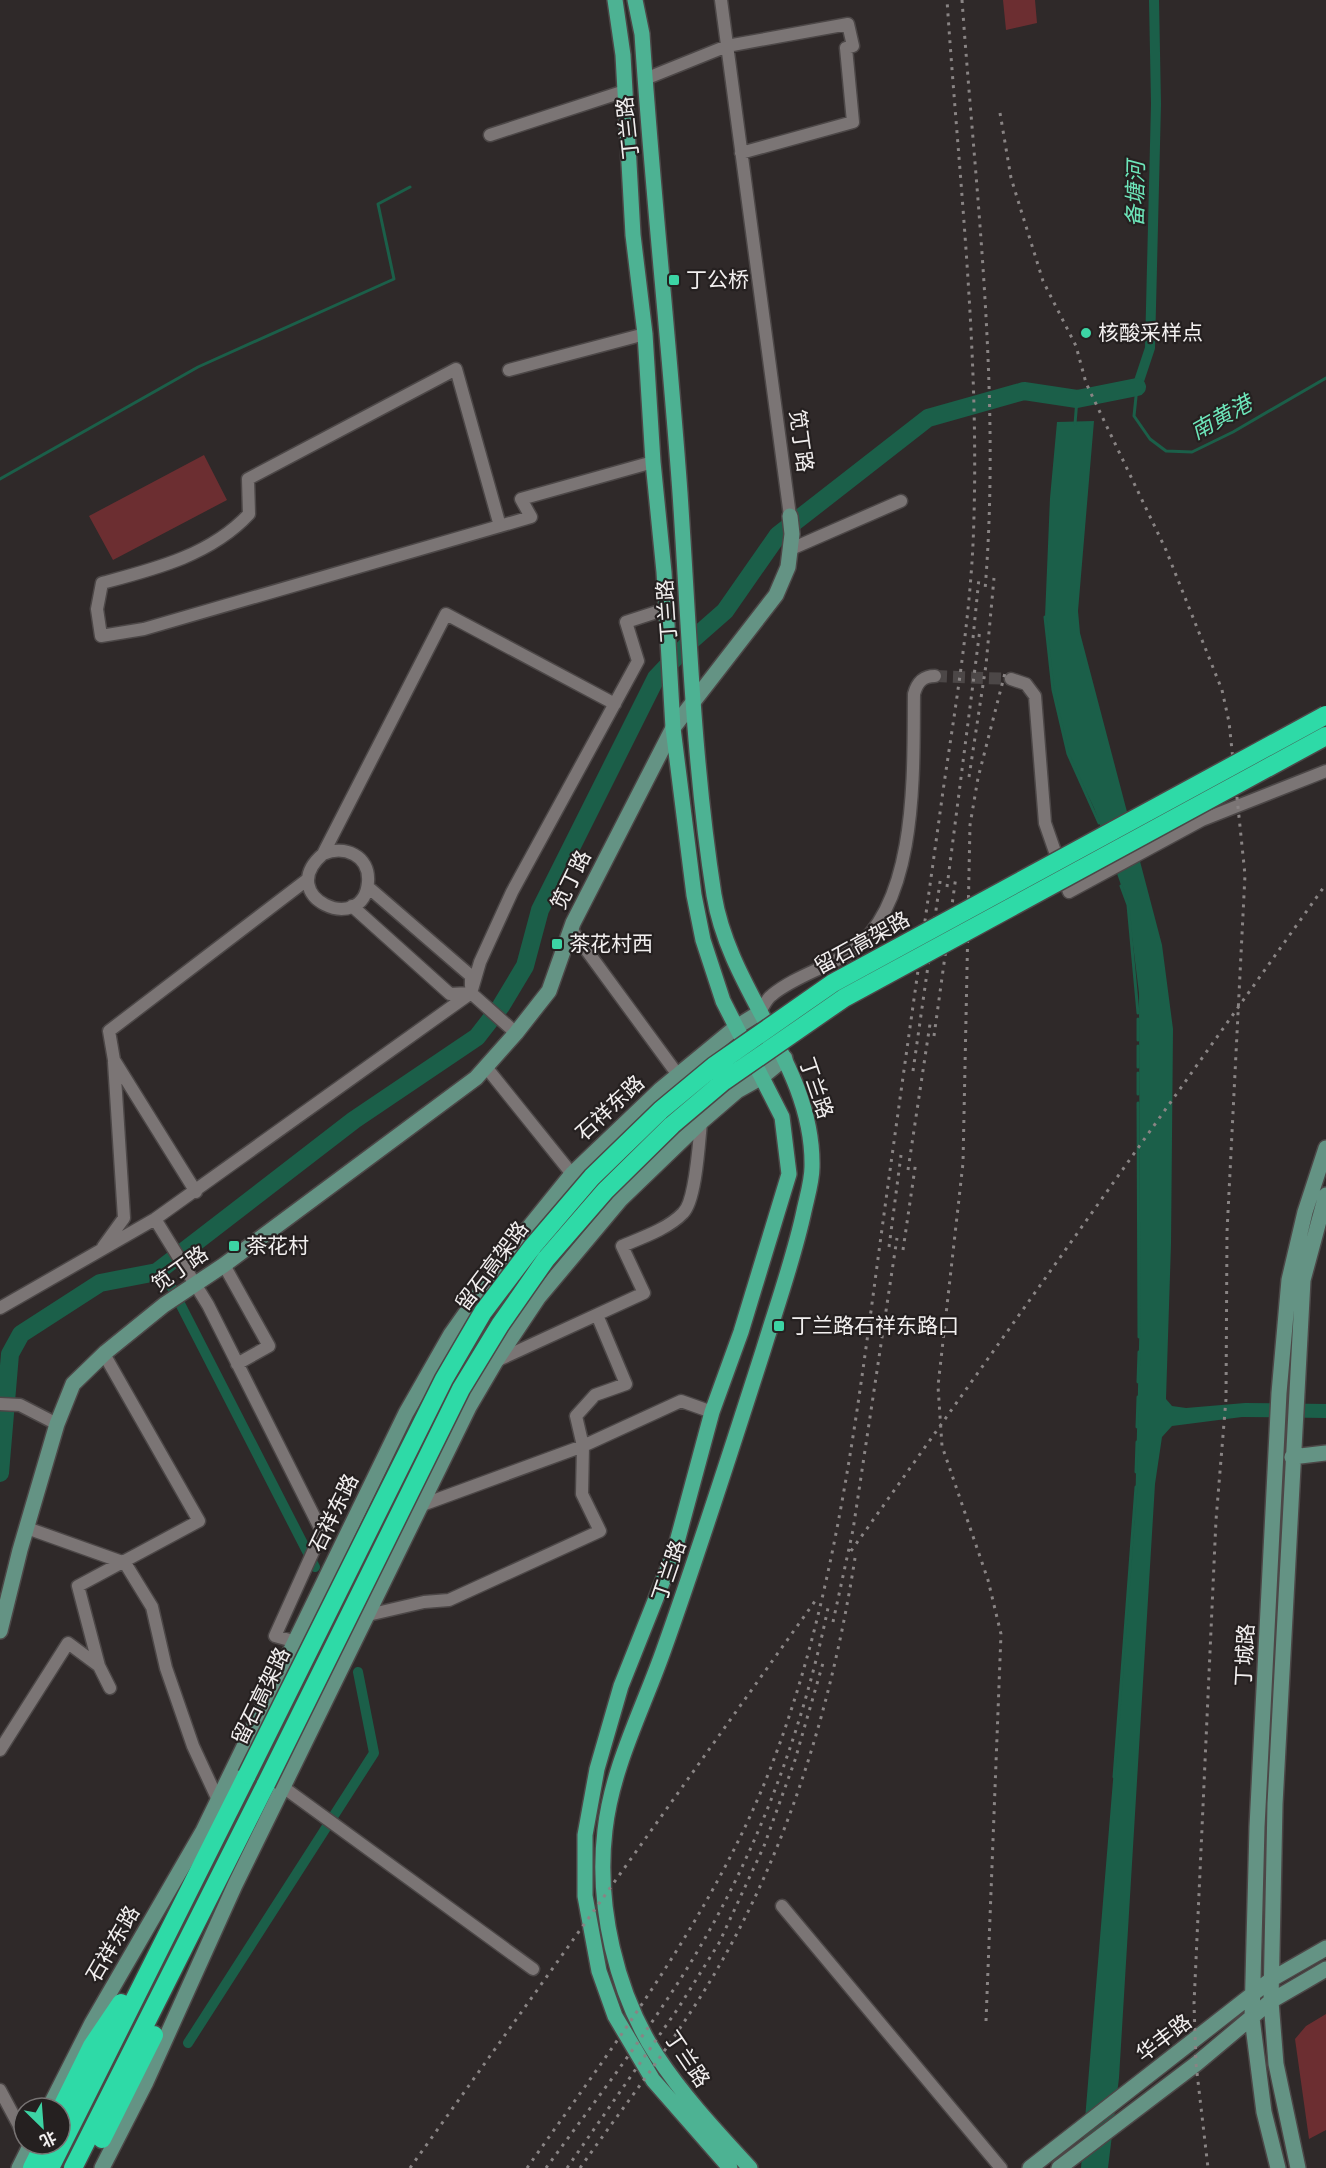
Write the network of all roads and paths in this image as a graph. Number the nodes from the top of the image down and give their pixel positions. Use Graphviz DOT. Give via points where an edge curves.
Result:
graph roads {
  1 [pos="615,0"];
  2 [pos="636,0"];
  3 [pos="721,0"];
  4 [pos="727,46"];
  5 [pos="645,79"];
  6 [pos="625,91"];
  7 [pos="490,135"];
  8 [pos="741,153"];
  9 [pos="645,334"];
  10 [pos="509,370"];
  11 [pos="653,462"];
  12 [pos="901,501"];
  13 [pos="790,516"];
  14 [pos="500,526"];
  15 [pos="791,549"];
  16 [pos="666,609"];
  17 [pos="935,676"];
  18 [pos="1011,679"];
  19 [pos="694,699"];
  20 [pos="1326,702"];
  21 [pos="615,704"];
  22 [pos="1326,715"];
  23 [pos="673,728"];
  24 [pos="1326,736"];
  25 [pos="1326,751"];
  26 [pos="1326,771"];
  27 [pos="1176,794"];
  28 [pos="1185,811"];
  29 [pos="323,854"];
  30 [pos="308,879"];
  31 [pos="368,887"];
  32 [pos="352,906"];
  33 [pos="571,929"];
  34 [pos="471,993"];
  35 [pos="759,1013"];
  36 [pos="512,1028"];
  37 [pos="735,1028"];
  38 [pos="784,1058"];
  39 [pos="114,1060"];
  40 [pos="486,1066"];
  41 [pos="678,1075"];
  42 [pos="762,1077"];
  43 [pos="701,1122"];
  44 [pos="1326,1148"];
  45 [pos="572,1174"];
  46 [pos="196,1192"];
  47 [pos="1326,1196"];
  48 [pos="155,1220"];
  49 [pos="100,1250"];
  50 [pos="224,1265"];
  51 [pos="189,1282"];
  52 [pos="0,1308"];
  53 [pos="597,1315"];
  54 [pos="104,1354"];
  55 [pos="496,1361"];
  56 [pos="237,1364"];
  57 [pos="0,1404"];
  58 [pos="712,1412"];
  59 [pos="57,1424"];
  60 [pos="583,1446"];
  61 [pos="1326,1453"];
  62 [pos="1292,1458"];
  63 [pos="422,1505"];
  64 [pos="27,1528"];
  65 [pos="124,1563"];
  66 [pos="368,1615"];
  67 [pos="0,1630"];
  68 [pos="293,1641"];
  69 [pos="99,1666"];
  70 [pos="110,1688"];
  71 [pos="0,1750"];
  72 [pos="274,1785"];
  73 [pos="218,1800"];
  74 [pos="782,1906"];
  75 [pos="159,1947"];
  76 [pos="185,1948"];
  77 [pos="1326,1948"];
  78 [pos="1326,1968"];
  79 [pos="533,1969"];
  80 [pos="1272,1979"];
  81 [pos="1253,1994"];
  82 [pos="1271,2001"];
  83 [pos="1251,2018"];
  84 [pos="0,2090"];
  85 [pos="55,2096"];
  86 [pos="67,2096"];
  87 [pos="12,2110"];
  88 [pos="1065,2163"];
  89 [pos="50,2168"];
  90 [pos="73,2168"];
  91 [pos="86,2168"];
  92 [pos="102,2168"];
  93 [pos="730,2168"];
  94 [pos="750,2168"];
  95 [pos="1001,2168"];
  96 [pos="1030,2168"];
  97 [pos="1278,2168"];
  98 [pos="1298,2168"];
  1 -- 6 [label="main road, 丁兰路"];
  2 -- 5 [label="main road, 丁兰路"];
  3 -- 4 [label="street, 笕丁路"];
  4 -- 5 [label="street"];
  4 -- 8 [label="street, 笕丁路"];
  4 -- 8 [label="street" via="848,24 853,46 846,48 853,122"];
  5 -- 19 [label="main road, 丁兰路" via="666,298"];
  6 -- 7 [label="street"];
  6 -- 9 [label="main road, 丁兰路" via="633,235"];
  8 -- 13 [label="street, 笕丁路"];
  9 -- 10 [label="street"];
  9 -- 11 [label="main road, 丁兰路"];
  11 -- 14 [label="street" via="521,499 531,517"];
  11 -- 16 [label="main road, 丁兰路"];
  12 -- 15 [label="street"];
  13 -- 15 [label="main road, 笕丁路"];
  14 -- 14 [label="street" via="144,629 101,636 97,609 102,583 171,565 234,530 249,514 248,479 456,369"];
  15 -- 19 [label="main road, 笕丁路" via="776,595"];
  16 -- 21 [label="street" via="626,622 638,661"];
  16 -- 23 [label="main road, 丁兰路"];
  17 -- 35 [label="street" via="918,682 914,694 908,836 885,914 873,933 851,951 770,995"];
  18 -- 26 [label="street" via="1026,684 1035,696 1045,824 1069,892 1220,811"];
  19 -- 23 [label="main road, 笕丁路"];
  19 -- 35 [label="main road, 丁兰路" via="715,899 731,955"];
  20 -- 27 [label="highway, bridge"];
  21 -- 29 [label="street" via="446,614"];
  21 -- 34 [label="street" via="512,892 480,962"];
  22 -- 27 [label="highway, 留石高架路, bridge"];
  23 -- 33 [label="main road, 笕丁路"];
  23 -- 37 [label="main road, 丁兰路" via="703,940"];
  24 -- 28 [label="highway, 留石高架路, bridge"];
  25 -- 28 [label="highway, bridge"];
  27 -- 75 [label="highway, 留石高架路, bridge" via="824,990 714,1066 661,1110 592,1177 483,1312 444,1379"];
  28 -- 72 [label="highway, 留石高架路, bridge" via="844,998 787,1035 672,1125 605,1191 546,1259 460,1389"];
  29 -- 30 [label="street" via="310,869"];
  29 -- 31 [label="street" via="332,850 352,853 366,867"];
  30 -- 32 [label="street" via="315,898 323,905 332,909"];
  30 -- 39 [label="street" via="109,1031"];
  31 -- 32 [label="street"];
  31 -- 34 [label="street" via="471,976"];
  32 -- 34 [label="street" via="450,994"];
  33 -- 36 [label="main road, 笕丁路" via="549,991"];
  33 -- 41 [label="street"];
  34 -- 36 [label="street"];
  34 -- 46 [label="street"];
  35 -- 37 [label="main road, 石祥东路"];
  35 -- 38 [label="main road, 丁兰路"];
  36 -- 40 [label="main road, 笕丁路"];
  37 -- 41 [label="main road, 石祥东路"];
  37 -- 42 [label="main road, 丁兰路"];
  38 -- 42 [label="main road"];
  38 -- 94 [label="main road, 丁兰路" via="809,1126 812,1171 799,1233 698,1554 625,1750 605,1827 602,1890 618,1976 653,2051 692,2104"];
  39 -- 46 [label="street"];
  39 -- 49 [label="street" via="124,1218"];
  40 -- 45 [label="street"];
  40 -- 50 [label="main road, 笕丁路" via="476,1078"];
  41 -- 45 [label="main road, 石祥东路"];
  42 -- 43 [label="main road" via="737,1091"];
  42 -- 58 [label="main road, 丁兰路" via="782,1117 789,1174"];
  43 -- 53 [label="street" via="694,1183 685,1212 622,1246 644,1293"];
  43 -- 55 [label="main road" via="621,1199 586,1239 538,1298"];
  44 -- 81 [label="main road, 丁城路" via="1289,1280 1279,1393 1257,1827"];
  45 -- 68 [label="main road, 石祥东路" via="509,1252 451,1334 406,1413"];
  46 -- 48 [label="street"];
  47 -- 62 [label="main road, 丁城路" via="1303,1280"];
  48 -- 49 [label="street"];
  48 -- 51 [label="street"];
  49 -- 52 [label="street"];
  50 -- 51 [label="main road, 笕丁路"];
  50 -- 56 [label="street" via="269,1346"];
  51 -- 54 [label="main road, 笕丁路"];
  51 -- 56 [label="street"];
  53 -- 55 [label="street"];
  53 -- 60 [label="street" via="626,1384 595,1395 576,1416"];
  54 -- 59 [label="main road, 笕丁路" via="73,1384"];
  54 -- 65 [label="street" via="199,1521"];
  55 -- 63 [label="main road"];
  56 -- 68 [label="street" via="322,1532 275,1636"];
  57 -- 59 [label="street" via="20,1406"];
  58 -- 60 [label="street" via="681,1401"];
  58 -- 93 [label="main road, 丁兰路" via="674,1553 621,1686 597,1769 585,1835 585,1896 598,1971 615,2016 653,2080"];
  59 -- 64 [label="main road, 笕丁路"];
  60 -- 63 [label="street"];
  60 -- 66 [label="street" via="582,1494 600,1531 448,1600"];
  61 -- 62 [label="main road"];
  62 -- 80 [label="main road, 丁城路" via="1275,1804"];
  63 -- 66 [label="main road"];
  64 -- 65 [label="street"];
  64 -- 67 [label="main road, 笕丁路"];
  65 -- 69 [label="street" via="78,1586"];
  65 -- 73 [label="street" via="152,1607 166,1668 193,1746"];
  66 -- 72 [label="main road"];
  68 -- 73 [label="main road, 石祥东路"];
  69 -- 70 [label="street"];
  69 -- 71 [label="street" via="68,1643"];
  72 -- 76 [label="highway, 留石高架路"];
  72 -- 79 [label="street" via="313,1809"];
  72 -- 92 [label="main road"];
  73 -- 85 [label="main road, 石祥东路"];
  74 -- 95 [label="street"];
  75 -- 86 [label="highway" via="92,2046"];
  75 -- 89 [label="highway, 留石高架路"];
  76 -- 90 [label="highway, 留石高架路"];
  76 -- 91 [label="highway" via="167,2007"];
  77 -- 80 [label="main road, 华丰路"];
  78 -- 82 [label="main road, 华丰路"];
  80 -- 81 [label="main road, 华丰路"];
  80 -- 82 [label="main road, 丁城路"];
  81 -- 83 [label="main road, 丁城路"];
  81 -- 96 [label="main road, 华丰路"];
  82 -- 83 [label="main road, 华丰路"];
  82 -- 98 [label="main road, 丁城路" via="1276,2064"];
  83 -- 88 [label="main road, 华丰路"];
  83 -- 97 [label="main road, 丁城路" via="1264,2112"];
  84 -- 87 [label="street"];
}
